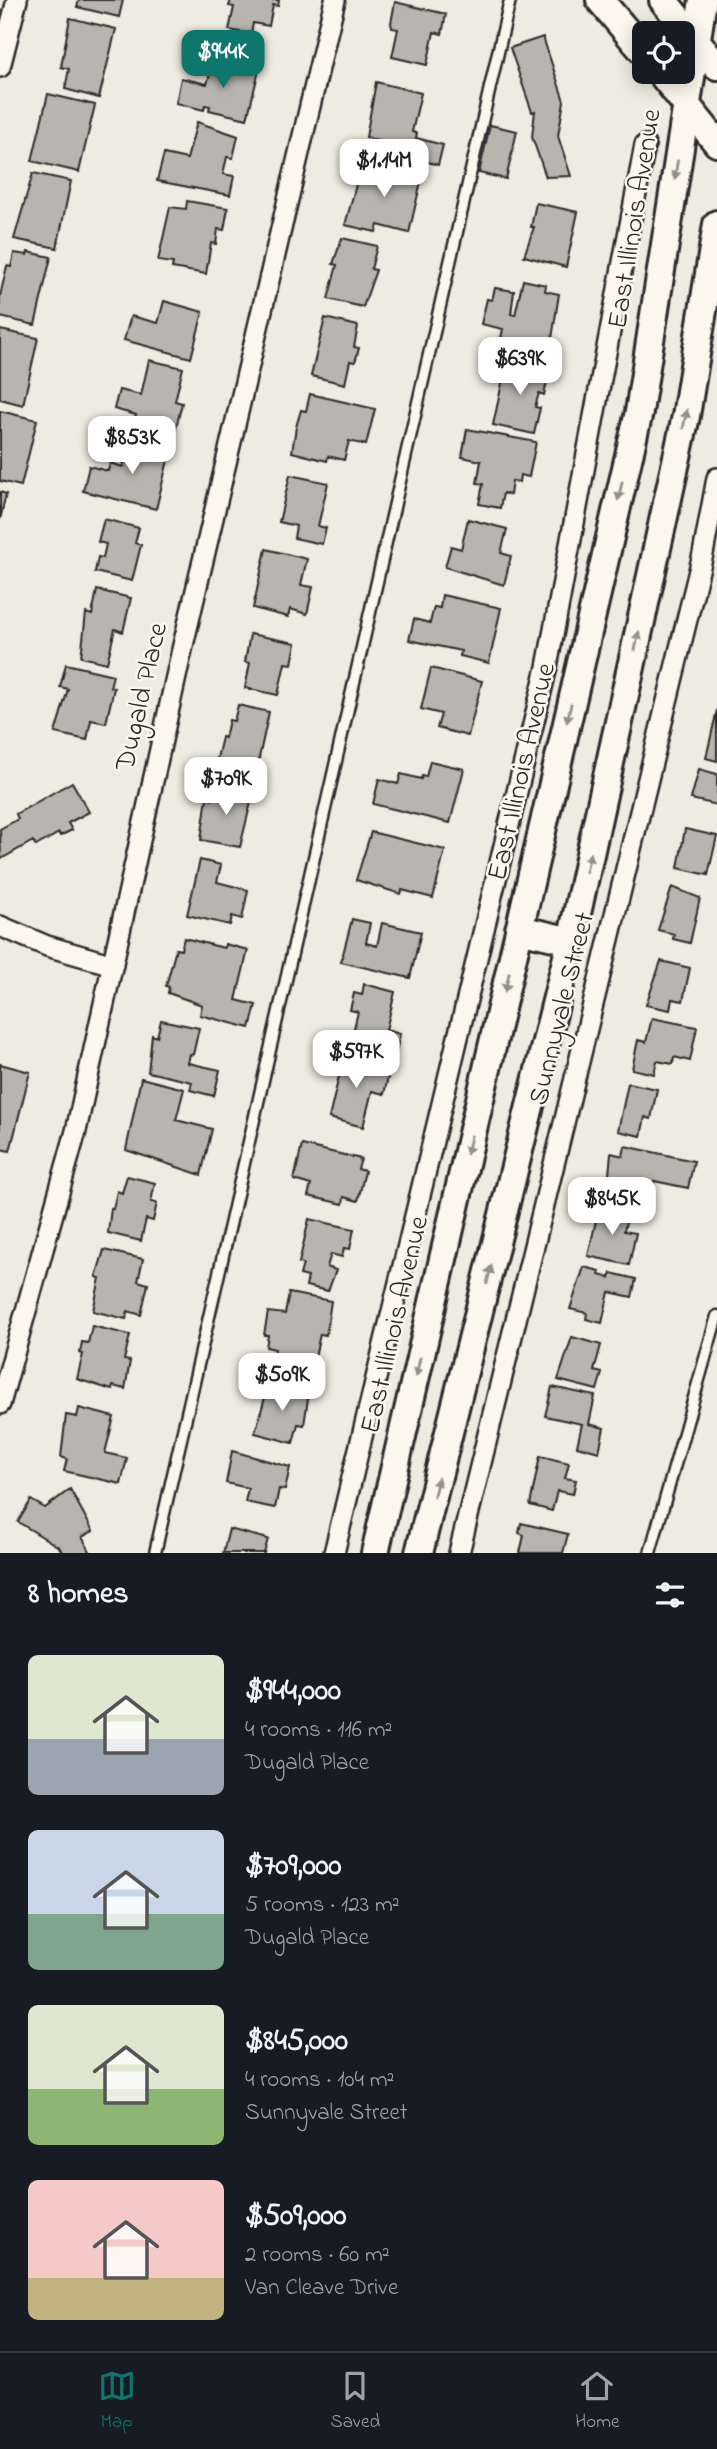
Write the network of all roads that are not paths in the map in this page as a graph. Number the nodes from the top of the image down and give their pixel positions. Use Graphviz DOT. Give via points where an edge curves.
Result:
graph roads {
  1 [pos="17,0"];
  2 [pos="335,0"];
  3 [pos="510,0"];
  4 [pos="600,0"];
  5 [pos="663,0"];
  6 [pos="703,0"];
  7 [pos="632,38"];
  8 [pos="698,41"];
  9 [pos="717,66"];
  10 [pos="0,67"];
  11 [pos="670,84"];
  12 [pos="686,103"];
  13 [pos="717,143"];
  14 [pos="645,145"];
  15 [pos="717,224"];
  16 [pos="711,286"];
  17 [pos="717,478"];
  18 [pos="0,926"];
  19 [pos="519,929"];
  20 [pos="571,941"];
  21 [pos="113,965"];
  22 [pos="717,1316"];
  23 [pos="0,1404"];
  24 [pos="155,1553"];
  25 [pos="334,1553"];
  26 [pos="375,1553"];
  27 [pos="419,1553"];
  28 [pos="459,1553"];
  29 [pos="650,1553"];
  1 -- 10 [label="street"];
  2 -- 21 [label="street, Dugald Place"];
  3 -- 24 [label="lane"];
  4 -- 7 [label="main road"];
  5 -- 8 [label="main road"];
  6 -- 8 [label="main road, East Illinois Avenue"];
  8 -- 9 [label="main road"];
  8 -- 12 [label="main road, East Illinois Avenue"];
  11 -- 12 [label="main road"];
  12 -- 13 [label="main road"];
  12 -- 19 [label="main road, East Illinois Avenue, one-way" via="639,412"];
  14 -- 25 [label="street" via="547,667"];
  15 -- 16 [label="main road"];
  20 -- 16 [label="main road, one-way"];
  17 -- 28 [label="street, Sunnyvale Street" via="703,554"];
  18 -- 21 [label="street" via="47,946"];
  19 -- 20 [label="main road"];
  19 -- 26 [label="main road, East Illinois Avenue, one-way"];
  27 -- 20 [label="main road, one-way"];
  21 -- 23 [label="street, Dugald Place" via="76,1131"];
  22 -- 29 [label="lane"];
}
